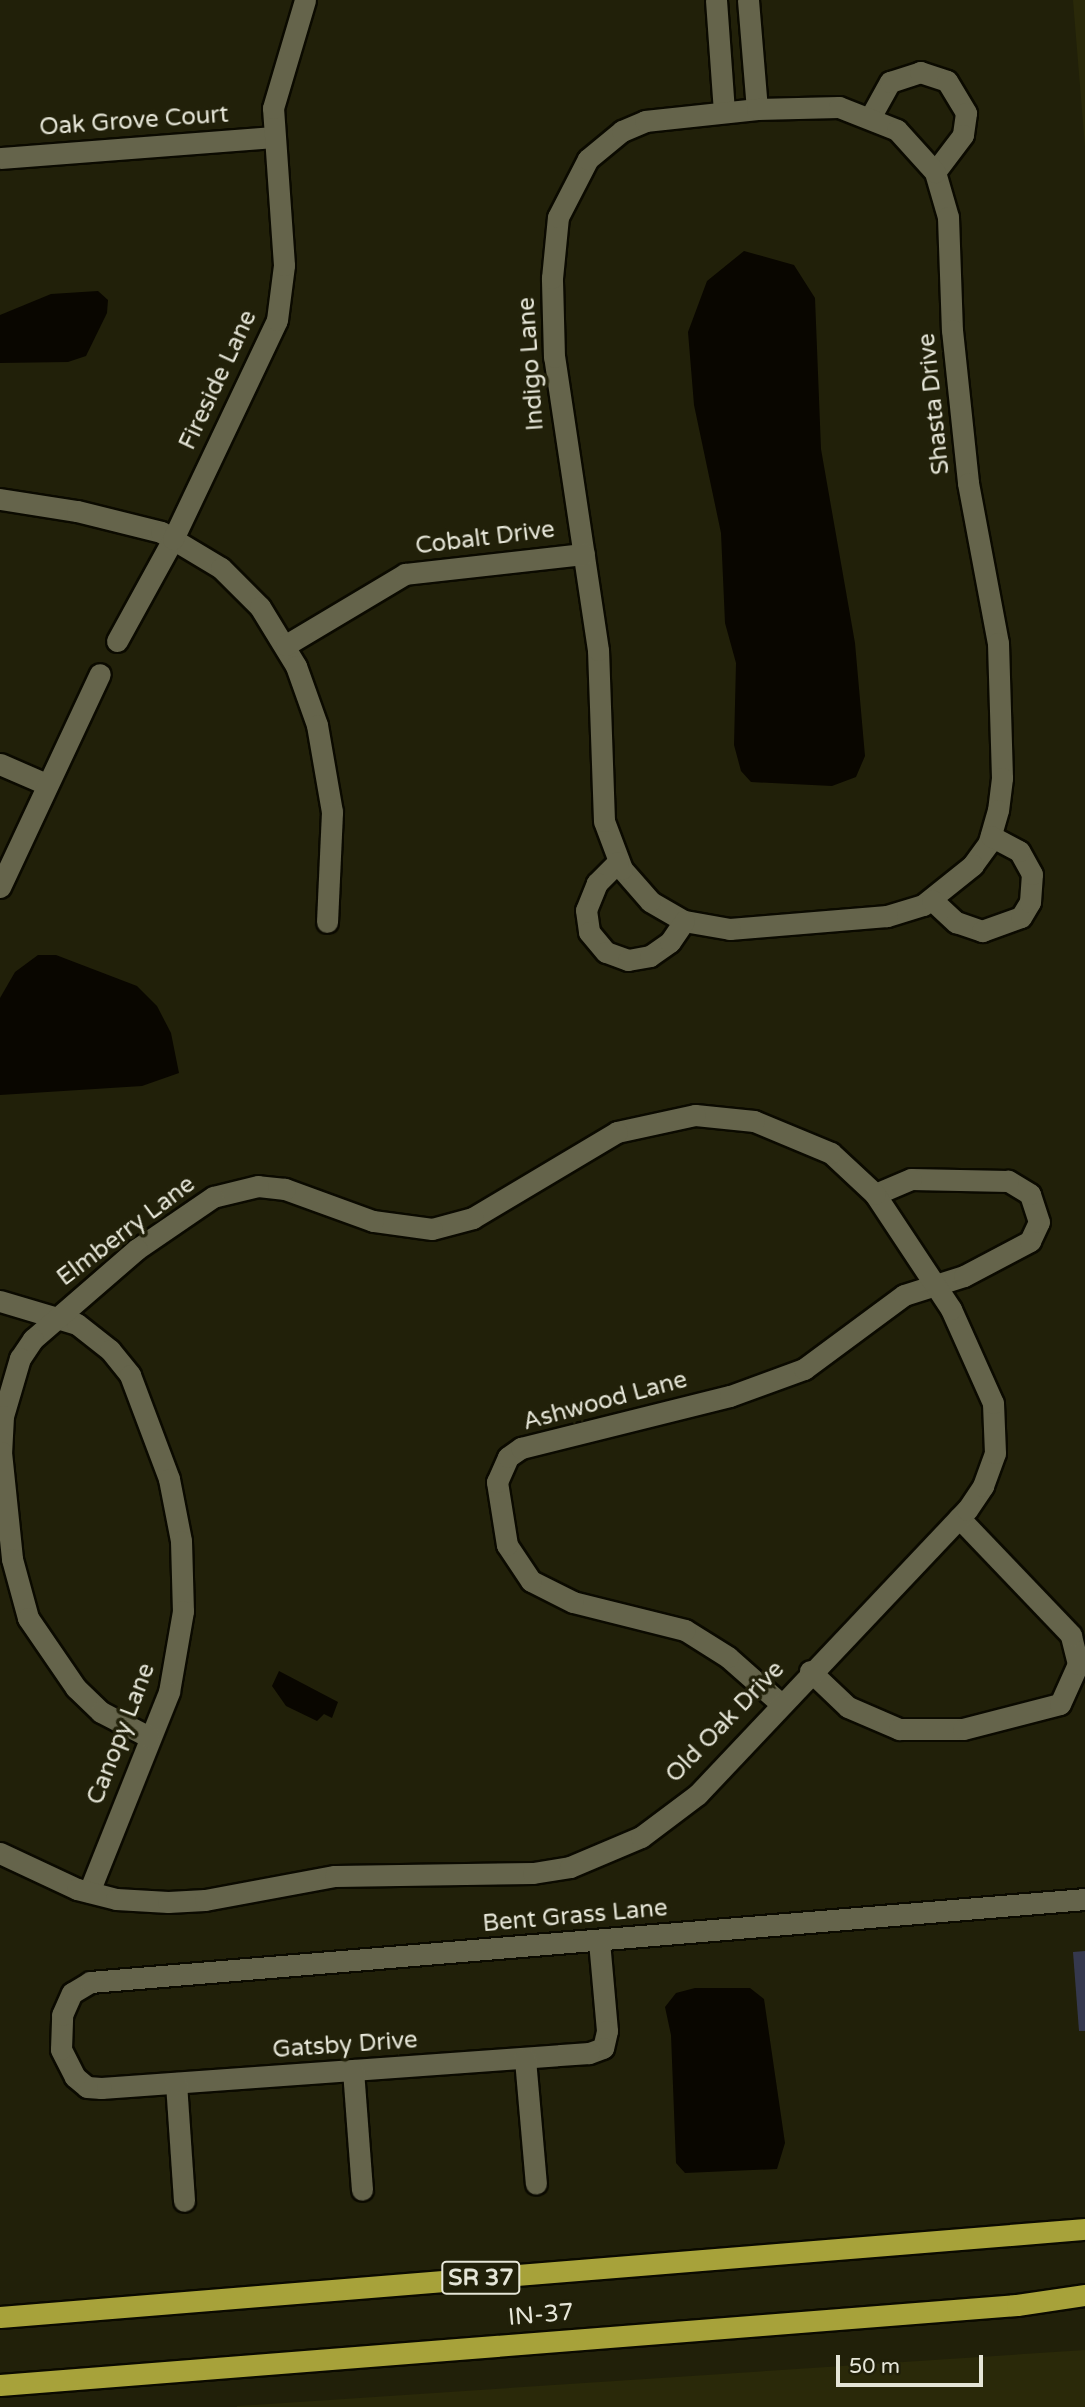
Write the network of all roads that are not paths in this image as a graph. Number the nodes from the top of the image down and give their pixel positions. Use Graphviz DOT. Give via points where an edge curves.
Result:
graph roads {
  1 [pos="305,0"];
  2 [pos="716,0"];
  3 [pos="748,0"];
  4 [pos="757,109"];
  5 [pos="724,112"];
  6 [pos="871,116"];
  7 [pos="273,137"];
  8 [pos="0,158"];
  9 [pos="936,172"];
  10 [pos="0,499"];
  11 [pos="173,538"];
  12 [pos="584,554"];
  13 [pos="117,641"];
  14 [pos="286,645"];
  15 [pos="100,674"];
  16 [pos="0,764"];
  17 [pos="46,784"];
  18 [pos="991,836"];
  19 [pos="618,862"];
  20 [pos="0,887"];
  21 [pos="932,900"];
  22 [pos="684,921"];
  23 [pos="327,922"];
  24 [pos="875,1195"];
  25 [pos="934,1283"];
  26 [pos="0,1301"];
  27 [pos="58,1315"];
  28 [pos="959,1518"];
  29 [pos="810,1671"];
  30 [pos="780,1703"];
  31 [pos="149,1737"];
  32 [pos="0,1853"];
  33 [pos="89,1892"];
  34 [pos="1085,1899"];
  35 [pos="599,1941"];
  36 [pos="72,1993"];
  37 [pos="525,2059"];
  38 [pos="352,2070"];
  39 [pos="176,2083"];
  40 [pos="536,2184"];
  41 [pos="362,2190"];
  42 [pos="184,2202"];
  43 [pos="1085,2214"];
  44 [pos="1085,2229"];
  45 [pos="990,2235"];
  46 [pos="1085,2295"];
  47 [pos="1017,2305"];
  48 [pos="1085,2309"];
  49 [pos="0,2317"];
  50 [pos="0,2385"];
  1 -- 7 [label="street, Fireside Lane" via="278,85"];
  2 -- 5 [label="street"];
  3 -- 4 [label="street"];
  4 -- 5 [label="street, Indigo Lane"];
  4 -- 6 [label="street, Indigo Lane" via="839,107"];
  5 -- 12 [label="street, Indigo Lane" via="645,121 622,131 588,159 558,217 552,278 554,357"];
  6 -- 9 [label="street, Indigo Lane" via="911,140"];
  6 -- 9 [label="street" via="884,89 898,76 928,73 947,81 964,104 965,124 956,147"];
  7 -- 8 [label="street, Oak Grove Court"];
  7 -- 11 [label="street, Fireside Lane" via="285,265 281,301 264,349"];
  9 -- 18 [label="street, Shasta Drive" via="948,217 968,483 998,643 1002,778"];
  10 -- 11 [label="street" via="113,518"];
  11 -- 13 [label="street, Fireside Lane"];
  11 -- 14 [label="street" via="234,580"];
  12 -- 14 [label="street, Cobalt Drive" via="405,574"];
  12 -- 19 [label="street, Indigo Lane" via="598,650 603,805"];
  14 -- 23 [label="street" via="307,694 327,776 333,843"];
  15 -- 17 [label="street"];
  16 -- 17 [label="street"];
  17 -- 20 [label="street"];
  18 -- 21 [label="street, Shasta Drive" via="963,877"];
  18 -- 21 [label="street" via="1019,851 1032,874 1030,902 1021,917 982,931 956,922"];
  19 -- 22 [label="street, Indigo Lane" via="650,901"];
  19 -- 22 [label="street" via="597,883 586,909 589,932 606,953 628,960 650,956 670,942"];
  21 -- 22 [label="street, Shasta Drive" via="887,916 730,929"];
  24 -- 25 [label="street, Old Oak Drive"];
  24 -- 25 [label="street, Ashwood Lane" via="911,1179 1008,1181 1030,1194 1039,1222 1030,1241 964,1276"];
  24 -- 27 [label="street, Elmberry Lane" via="831,1153 793,1134 742,1120 695,1115 659,1119 617,1132 473,1219 432,1229 373,1221 285,1189 234,1189 186,1212"];
  25 -- 28 [label="street, Old Oak Drive" via="993,1403 997,1428 983,1486"];
  25 -- 30 [label="street, Ashwood Lane" via="904,1295 821,1358 772,1384 521,1448 502,1466 496,1498 500,1520 514,1563 531,1581 573,1602 685,1630 728,1657"];
  26 -- 27 [label="street, Canopy Lane"];
  27 -- 31 [label="street, Canopy Lane" via="110,1350 130,1375 169,1479 181,1541 183,1611 169,1692"];
  27 -- 31 [label="street, Elmberry Lane" via="20,1358 3,1416 2,1466 18,1589 56,1665 101,1712"];
  28 -- 29 [label="street, Old Oak Drive"];
  28 -- 29 [label="street" via="1071,1635 1078,1664 1060,1704 963,1729 899,1729 848,1707"];
  29 -- 30 [label="street, Old Oak Drive"];
  30 -- 33 [label="street, Old Oak Drive" via="698,1794 641,1837 570,1867 490,1876 335,1876 205,1900 116,1899"];
  31 -- 33 [label="street, Canopy Lane"];
  32 -- 33 [label="street, Old Oak Drive"];
  34 -- 35 [label="street, Bent Grass Lane"];
  35 -- 36 [label="street, Bent Grass Lane" via="129,1978 90,1982"];
  35 -- 37 [label="street, Gatsby Drive" via="607,2031 603,2048"];
  36 -- 39 [label="street, Gatsby Drive" via="62,2015 61,2049 75,2077 87,2087"];
  37 -- 38 [label="street, Gatsby Drive"];
  37 -- 40 [label="street"];
  38 -- 39 [label="street, Gatsby Drive"];
  38 -- 41 [label="street"];
  39 -- 42 [label="street"];
  43 -- 45 [label="highway"];
  44 -- 45 [label="highway, IN-37 / SR 37"];
  45 -- 49 [label="highway, IN-37 / SR 37"];
  46 -- 47 [label="highway, IN-37"];
  47 -- 48 [label="highway"];
  47 -- 50 [label="highway, IN-37"];
}
